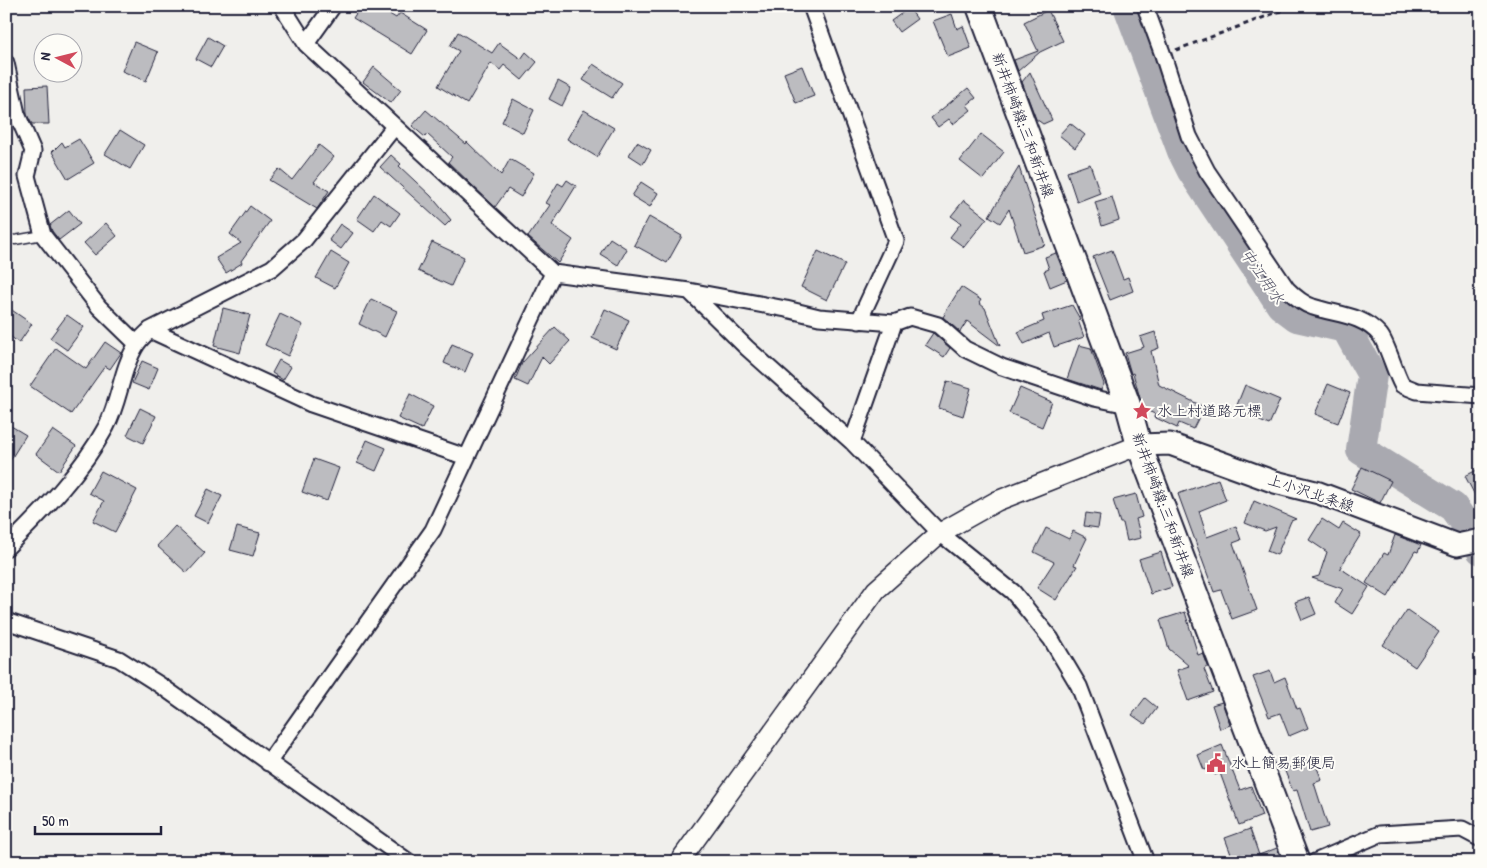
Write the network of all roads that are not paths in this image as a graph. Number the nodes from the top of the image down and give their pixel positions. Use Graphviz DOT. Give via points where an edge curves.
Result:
graph roads {
  1 [pos="282,6"];
  2 [pos="333,6"];
  3 [pos="811,6"];
  4 [pos="979,6"];
  5 [pos="1144,6"];
  6 [pos="306,44"];
  7 [pos="6,63"];
  8 [pos="394,127"];
  9 [pos="42,235"];
  10 [pos="6,238"];
  11 [pos="553,273"];
  12 [pos="689,291"];
  13 [pos="859,321"];
  14 [pos="894,323"];
  15 [pos="150,330"];
  16 [pos="137,344"];
  17 [pos="1481,396"];
  18 [pos="1128,404"];
  19 [pos="852,442"];
  20 [pos="1139,445"];
  21 [pos="466,457"];
  22 [pos="940,533"];
  23 [pos="1481,540"];
  24 [pos="6,548"];
  25 [pos="6,621"];
  26 [pos="268,763"];
  27 [pos="1481,839"];
  28 [pos="409,862"];
  29 [pos="679,862"];
  30 [pos="1146,862"];
  31 [pos="1297,862"];
  32 [pos="1315,862"];
  1 -- 6 [label="street"];
  2 -- 6 [label="street"];
  3 -- 13 [label="street" via="896,241"];
  4 -- 18 [label="main road, 新井柿崎線;三和新井線"];
  5 -- 17 [label="street" via="1189,136 1208,172 1287,289 1312,307 1370,324 1382,337 1402,385 1416,391"];
  6 -- 8 [label="street"];
  7 -- 9 [label="street" via="17,114 33,151 27,176"];
  8 -- 11 [label="street"];
  8 -- 15 [label="street" via="304,240 272,268"];
  9 -- 10 [label="lane" via="15,240"];
  9 -- 16 [label="street" via="99,307"];
  11 -- 12 [label="street"];
  11 -- 21 [label="street"];
  12 -- 13 [label="street" via="819,317"];
  12 -- 19 [label="street"];
  13 -- 14 [label="street"];
  14 -- 18 [label="street" via="910,317 938,325 965,348 1002,367 1094,398"];
  14 -- 19 [label="street"];
  15 -- 16 [label="street"];
  15 -- 21 [label="street" via="311,404"];
  16 -- 24 [label="street" via="107,425 89,456 46,508"];
  18 -- 20 [label="main road, 新井柿崎線;三和新井線"];
  19 -- 22 [label="street"];
  20 -- 22 [label="street" via="997,501"];
  20 -- 23 [label="main road, 上小沢北条線" via="1170,444 1457,545"];
  20 -- 31 [label="main road, 新井柿崎線;三和新井線"];
  21 -- 26 [label="street" via="432,530"];
  22 -- 29 [label="street" via="876,590"];
  22 -- 30 [label="street" via="1013,592 1051,639 1079,686"];
  25 -- 26 [label="street" via="119,659 160,684"];
  26 -- 28 [label="street"];
  27 -- 32 [label="street" via="1462,829 1380,834"];
}
